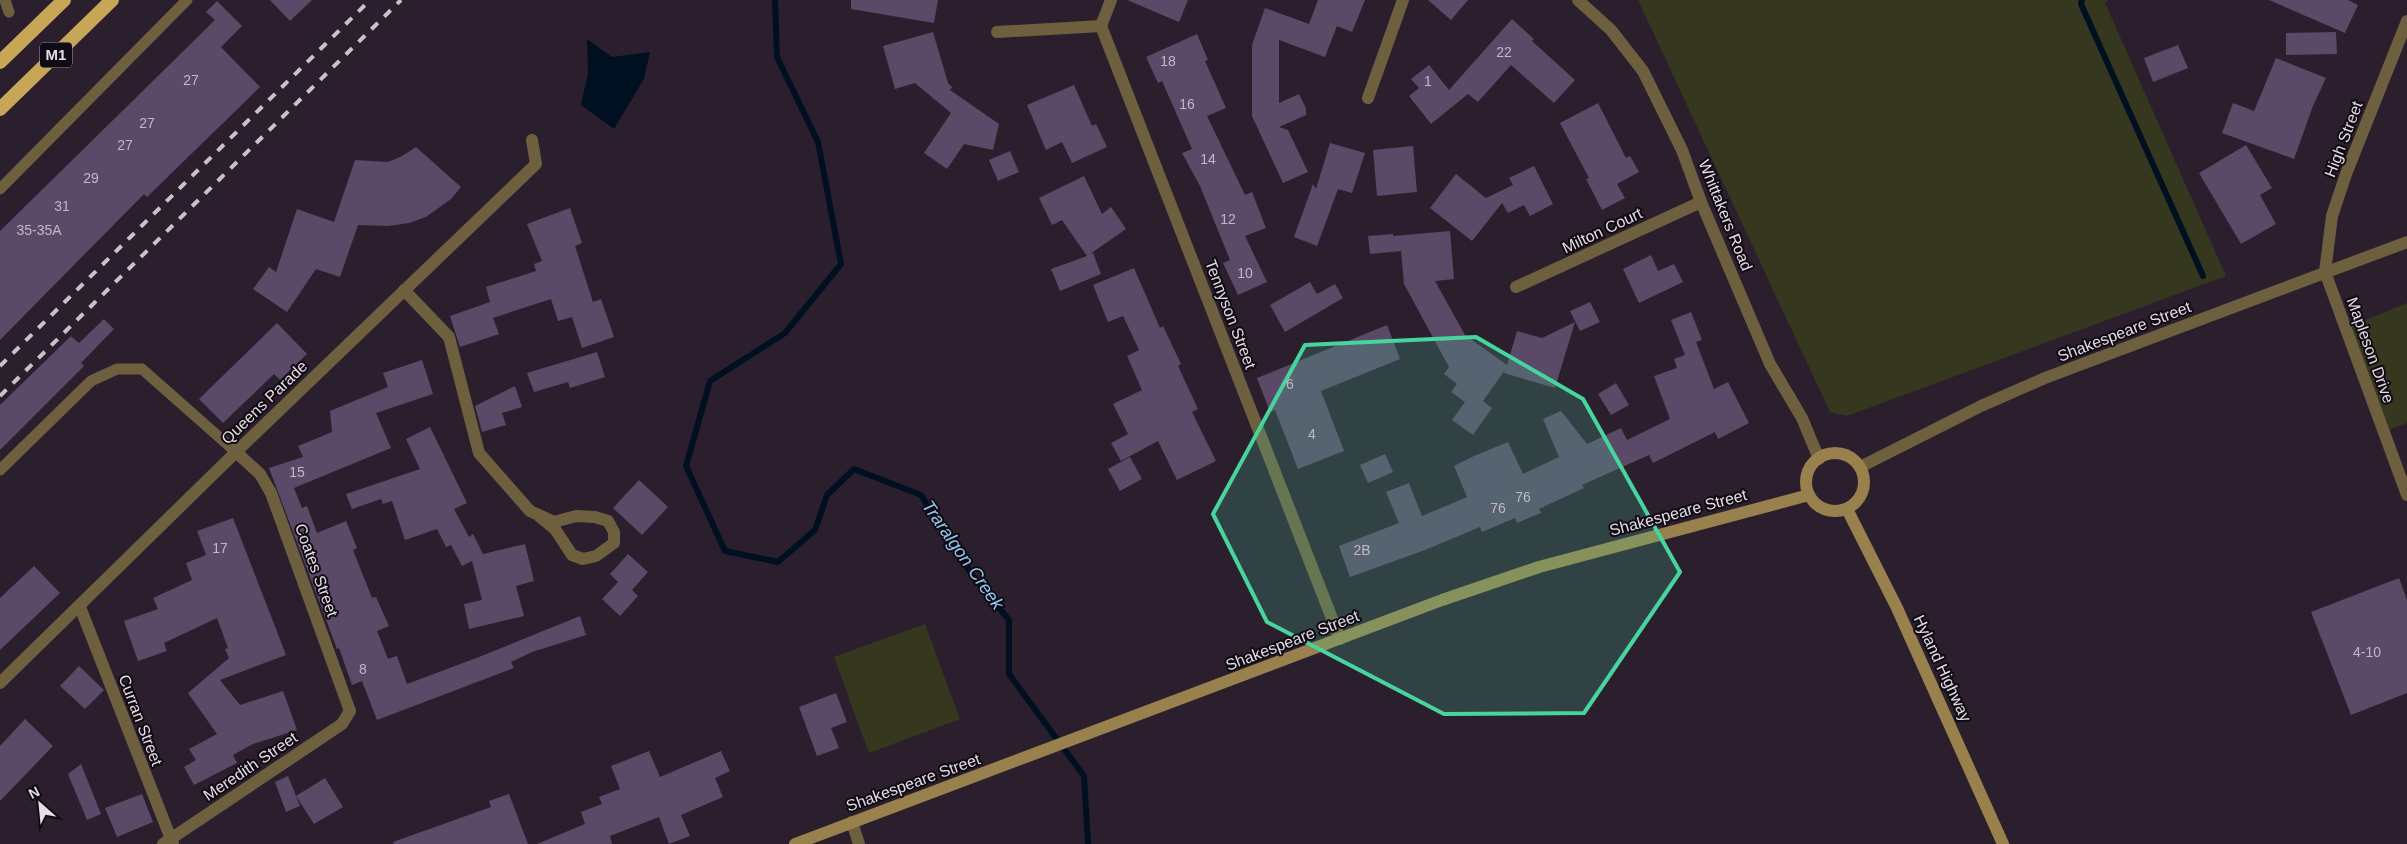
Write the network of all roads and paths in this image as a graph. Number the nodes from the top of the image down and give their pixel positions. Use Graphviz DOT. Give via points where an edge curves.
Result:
graph roads {
  1 [pos="5,0"];
  2 [pos="64,0"];
  3 [pos="112,0"];
  4 [pos="187,0"];
  5 [pos="1111,0"];
  6 [pos="1403,0"];
  7 [pos="1581,1"];
  8 [pos="10,12"];
  9 [pos="2407,21"];
  10 [pos="1101,26"];
  11 [pos="997,32"];
  12 [pos="0,62"];
  13 [pos="1368,98"];
  14 [pos="0,109"];
  15 [pos="532,140"];
  16 [pos="0,189"];
  17 [pos="1701,202"];
  18 [pos="2407,242"];
  19 [pos="2325,272"];
  20 [pos="1516,287"];
  21 [pos="404,290"];
  22 [pos="236,452"];
  23 [pos="1819,459"];
  24 [pos="1860,467"];
  25 [pos="0,470"];
  26 [pos="1809,495"];
  27 [pos="2407,495"];
  28 [pos="1847,509"];
  29 [pos="539,516"];
  30 [pos="80,607"];
  31 [pos="1340,639"];
  32 [pos="0,683"];
  33 [pos="350,711"];
  34 [pos="852,822"];
  35 [pos="168,842"];
  36 [pos="796,844"];
  37 [pos="859,844"];
  38 [pos="2003,844"];
  1 -- 8 [label="lane"];
  2 -- 12 [label="highway, M1"];
  3 -- 14 [label="highway, M1"];
  4 -- 16 [label="lane"];
  5 -- 10 [label="street"];
  6 -- 13 [label="street"];
  7 -- 17 [label="street, Whittakers Road" via="1612,30 1643,71 1682,150"];
  9 -- 19 [label="street, High Street" via="2340,191 2332,216"];
  10 -- 11 [label="street"];
  10 -- 31 [label="street, Tennyson Street"];
  15 -- 21 [label="street, Queens Parade" via="536,164"];
  17 -- 20 [label="street, Milton Court"];
  17 -- 23 [label="street, Whittakers Road" via="1770,364 1802,418"];
  18 -- 19 [label="street, Shakespeare Street"];
  19 -- 24 [label="street, Shakespeare Street" via="2045,378 1981,406"];
  19 -- 27 [label="street, Mapleson Drive"];
  21 -- 22 [label="street, Queens Parade"];
  21 -- 29 [label="street" via="449,337 479,453 530,511"];
  22 -- 25 [label="lane" via="142,369 117,369 91,381"];
  22 -- 30 [label="street, Queens Parade"];
  22 -- 33 [label="street, Coates Street" via="260,474 271,493"];
  23 -- 24 [label="main road" via="1836,453 1854,460"];
  23 -- 26 [label="main road" via="1807,475"];
  24 -- 28 [label="main road" via="1864,485 1862,494"];
  26 -- 28 [label="main road" via="1825,510"];
  26 -- 31 [label="main road, Shakespeare Street" via="1539,567"];
  28 -- 38 [label="main road, Hyland Highway" via="1897,608"];
  29 -- 29 [label="street" via="554,522 576,516 595,517 608,522 614,532 614,543 596,556 583,559 572,555 555,529"];
  30 -- 32 [label="street, Queens Parade"];
  30 -- 35 [label="street, Curran Street"];
  31 -- 34 [label="main road, Shakespeare Street"];
  33 -- 35 [label="street, Meredith Street" via="342,724"];
  34 -- 36 [label="main road, Shakespeare Street"];
  34 -- 37 [label="street"];
}
